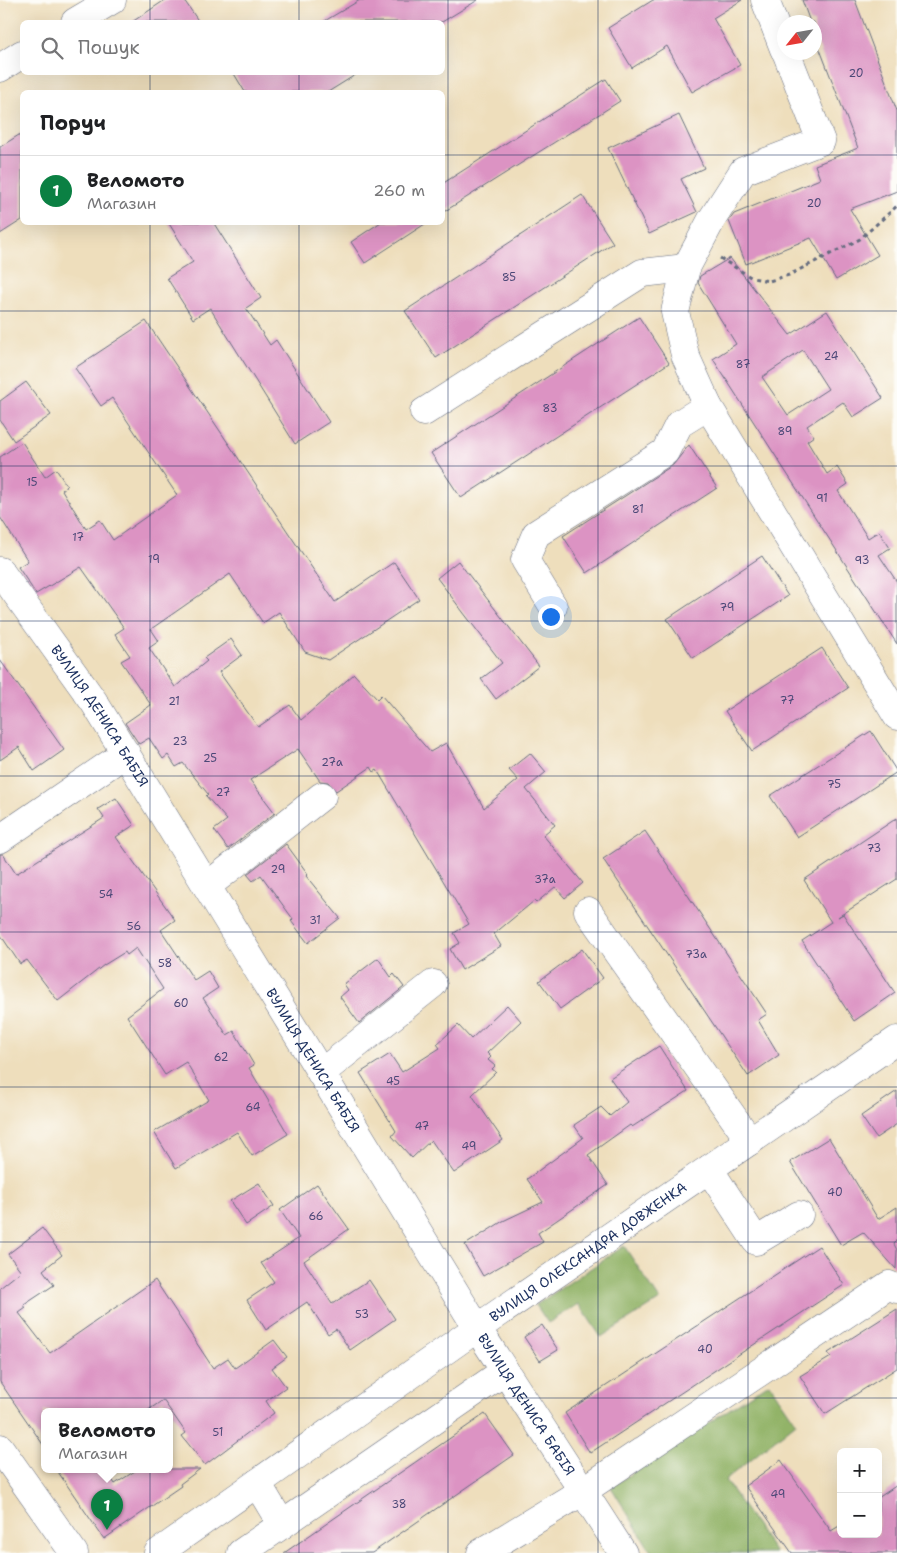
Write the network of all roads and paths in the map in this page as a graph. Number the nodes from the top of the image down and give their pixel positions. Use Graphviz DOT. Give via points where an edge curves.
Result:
graph roads {
  1 [pos="112,0"];
  2 [pos="765,0"];
  3 [pos="78,20"];
  4 [pos="777,31"];
  5 [pos="20,55"];
  6 [pos="789,60"];
  7 [pos="0,68"];
  8 [pos="897,206"];
  9 [pos="699,244"];
  10 [pos="686,268"];
  11 [pos="708,406"];
  12 [pos="424,412"];
  13 [pos="0,571"];
  14 [pos="553,606"];
  15 [pos="897,716"];
  16 [pos="126,753"];
  17 [pos="322,796"];
  18 [pos="0,839"];
  19 [pos="207,886"];
  20 [pos="588,911"];
  21 [pos="433,984"];
  22 [pos="897,1040"];
  23 [pos="321,1073"];
  24 [pos="750,1141"];
  25 [pos="709,1170"];
  26 [pos="799,1215"];
  27 [pos="897,1289"];
  28 [pos="477,1328"];
  29 [pos="505,1371"];
  30 [pos="0,1448"];
  31 [pos="257,1483"];
  32 [pos="583,1491"];
  33 [pos="282,1525"];
  34 [pos="74,1553"];
  35 [pos="158,1553"];
  36 [pos="241,1553"];
  37 [pos="481,1553"];
  38 [pos="623,1553"];
  1 -- 3 [label="street"];
  2 -- 4 [label="street"];
  5 -- 7 [label="street"];
  6 -- 9 [label="street" via="821,141 743,171"];
  8 -- 9 [label="path" via="860,239 789,275 770,281 752,278"];
  9 -- 10 [label="street"];
  10 -- 11 [label="street" via="675,312 685,356"];
  10 -- 12 [label="street" via="642,273"];
  11 -- 14 [label="street" via="678,424 664,452 536,534 525,560"];
  11 -- 15 [label="street"];
  13 -- 16 [label="street, ВУЛИЦЯ ДЕНИСА БАБІЯ" via="94,702"];
  16 -- 18 [label="street"];
  16 -- 19 [label="street, ВУЛИЦЯ ДЕНИСА БАБІЯ"];
  17 -- 19 [label="street"];
  19 -- 23 [label="street, ВУЛИЦЯ ДЕНИСА БАБІЯ"];
  20 -- 24 [label="street"];
  21 -- 23 [label="street"];
  22 -- 24 [label="street, ВУЛИЦЯ ОЛЕКСАНДРА ДОВЖЕНКА"];
  23 -- 28 [label="street, ВУЛИЦЯ ДЕНИСА БАБІЯ"];
  24 -- 25 [label="street, ВУЛИЦЯ ОЛЕКСАНДРА ДОВЖЕНКА"];
  25 -- 26 [label="street" via="756,1241"];
  25 -- 28 [label="street, ВУЛИЦЯ ОЛЕКСАНДРА ДОВЖЕНКА"];
  27 -- 32 [label="street" via="890,1285"];
  28 -- 29 [label="street, ВУЛИЦЯ ДЕНИСА БАБІЯ"];
  28 -- 31 [label="street, ВУЛИЦЯ ОЛЕКСАНДРА ДОВЖЕНКА"];
  29 -- 32 [label="street, ВУЛИЦЯ ДЕНИСА БАБІЯ"];
  29 -- 33 [label="street"];
  30 -- 34 [label="street"];
  31 -- 33 [label="street"];
  31 -- 35 [label="street, ВУЛИЦЯ ОЛЕКСАНДРА ДОВЖЕНКА"];
  32 -- 37 [label="street"];
  32 -- 38 [label="street, ВУЛИЦЯ ДЕНИСА БАБІЯ"];
  33 -- 36 [label="street"];
}
